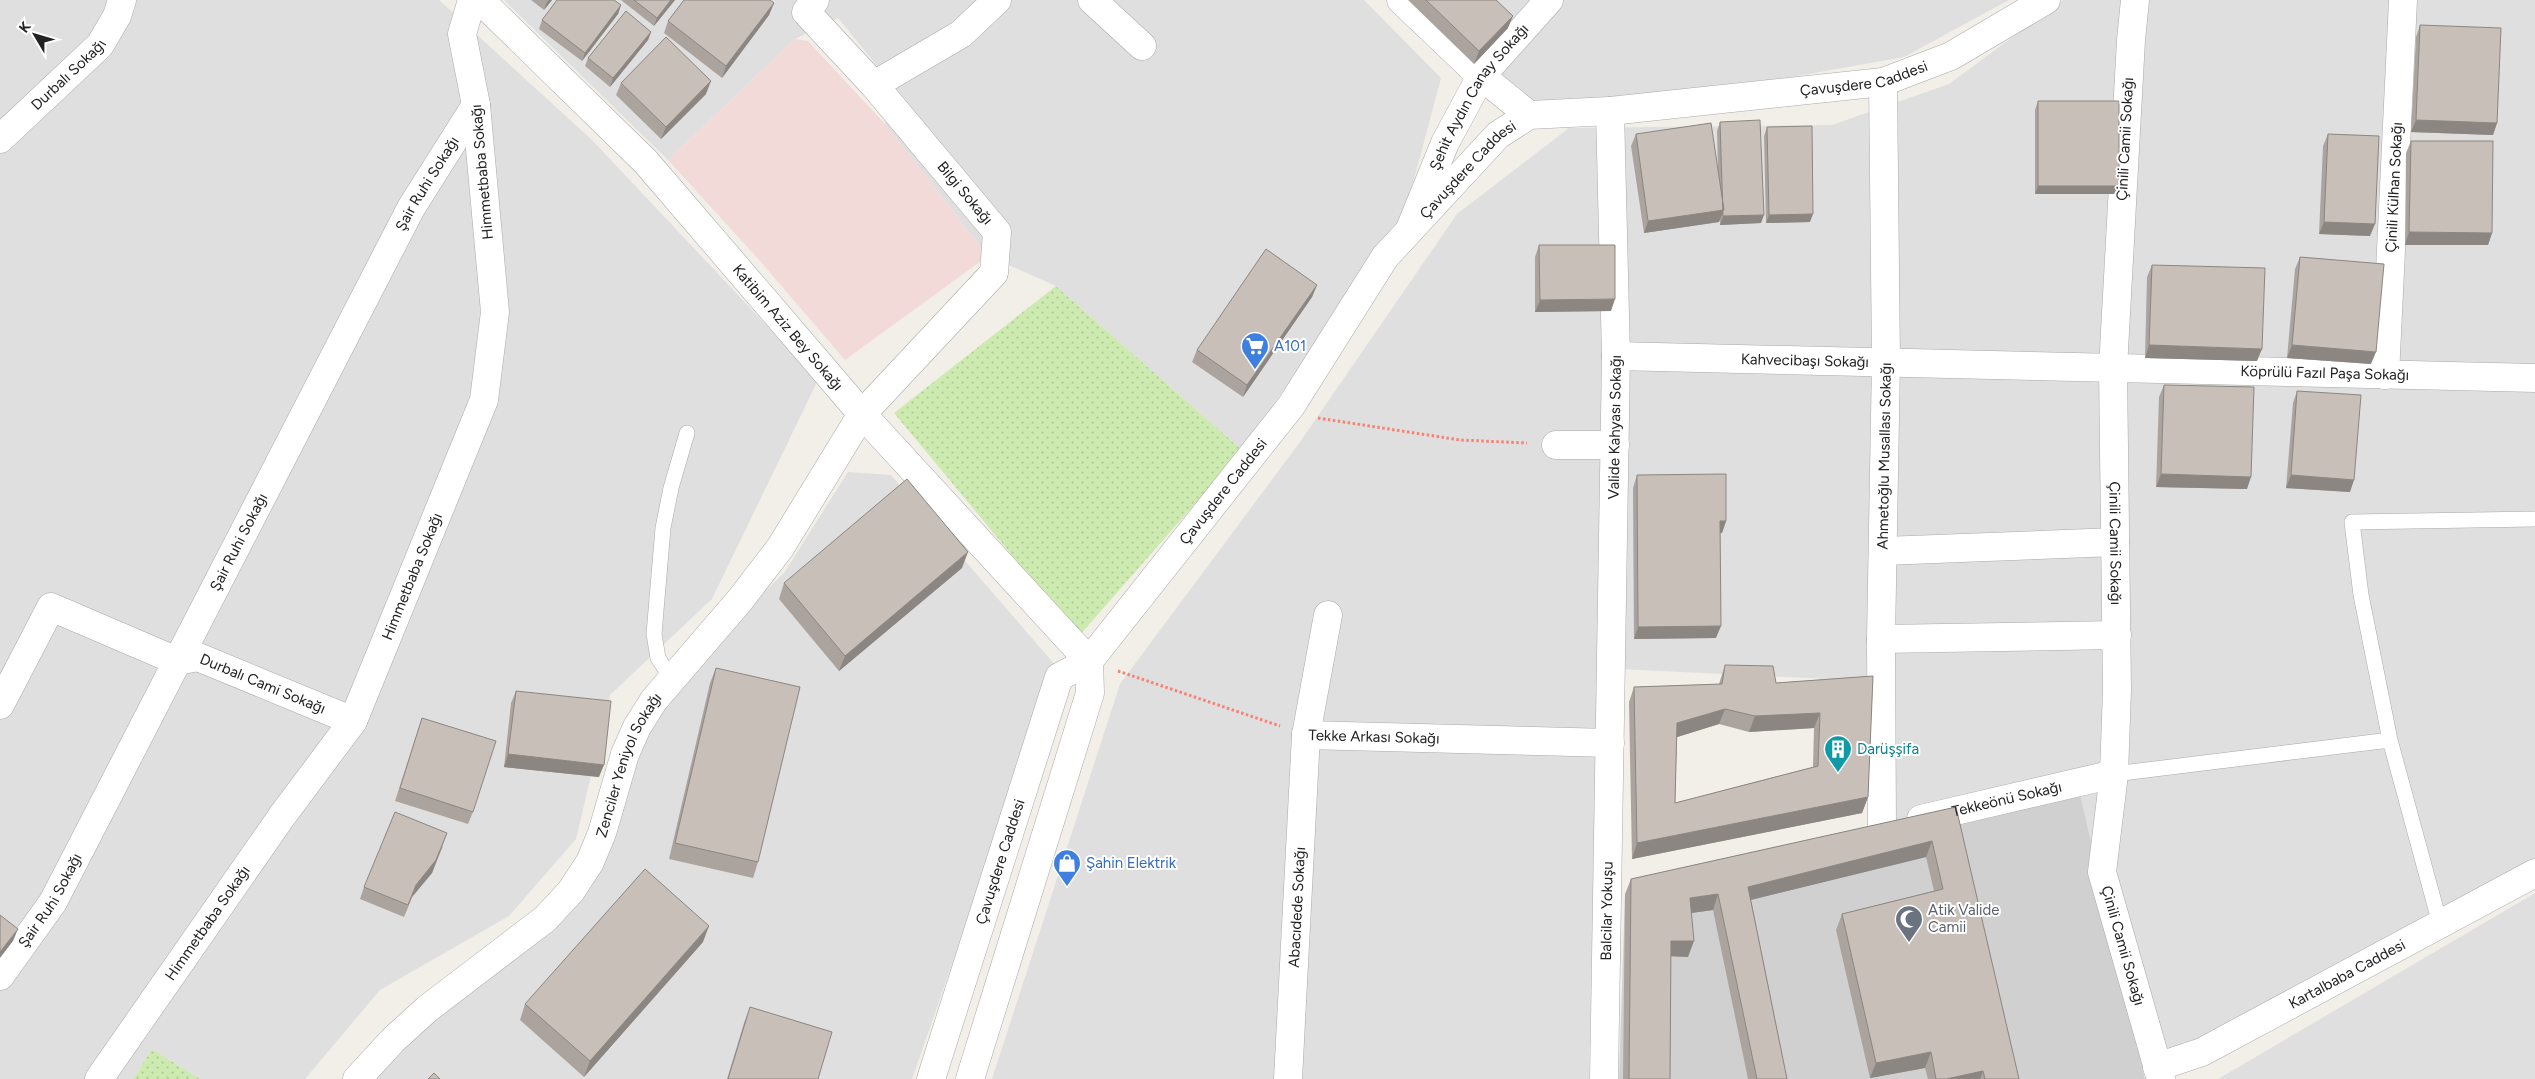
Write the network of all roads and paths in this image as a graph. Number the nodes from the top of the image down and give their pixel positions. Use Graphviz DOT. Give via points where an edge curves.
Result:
graph roads {
  1 [pos="122,0"];
  2 [pos="472,0"];
  3 [pos="480,0"];
  4 [pos="996,0"];
  5 [pos="1092,0"];
  6 [pos="1401,0"];
  7 [pos="1549,0"];
  8 [pos="2046,0"];
  9 [pos="2135,0"];
  10 [pos="2403,0"];
  11 [pos="804,4"];
  12 [pos="1142,46"];
  13 [pos="1481,76"];
  14 [pos="1883,82"];
  15 [pos="874,85"];
  16 [pos="476,105"];
  17 [pos="1610,111"];
  18 [pos="1530,115"];
  19 [pos="0,139"];
  20 [pos="1410,229"];
  21 [pos="1616,356"];
  22 [pos="1886,362"];
  23 [pos="2113,368"];
  24 [pos="2385,374"];
  25 [pos="2535,378"];
  26 [pos="1291,406"];
  27 [pos="862,414"];
  28 [pos="687,433"];
  29 [pos="1556,444"];
  30 [pos="1614,445"];
  31 [pos="2535,519"];
  32 [pos="2115,542"];
  33 [pos="1882,550"];
  34 [pos="1328,615"];
  35 [pos="2116,635"];
  36 [pos="1881,639"];
  37 [pos="176,661"];
  38 [pos="1089,661"];
  39 [pos="671,678"];
  40 [pos="0,705"];
  41 [pos="353,721"];
  42 [pos="1306,735"];
  43 [pos="2390,740"];
  44 [pos="1610,743"];
  45 [pos="2114,774"];
  46 [pos="1882,828"];
  47 [pos="1854,834"];
  48 [pos="2535,873"];
  49 [pos="1635,881"];
  50 [pos="1606,887"];
  51 [pos="2440,924"];
  52 [pos="0,976"];
  53 [pos="2159,1073"];
  54 [pos="932,1074"];
  55 [pos="99,1079"];
  56 [pos="357,1079"];
  57 [pos="962,1079"];
  58 [pos="970,1079"];
  59 [pos="1288,1079"];
  60 [pos="1604,1079"];
  1 -- 19 [label="street, Durbalı Sokağı" via="117,16 100,45"];
  2 -- 16 [label="street, Himmetbaba Sokağı" via="462,34"];
  3 -- 27 [label="street, Katibim Aziz Bey Sokağı" via="646,162"];
  4 -- 15 [label="street" via="961,34"];
  5 -- 12 [label="street"];
  6 -- 13 [label="street"];
  7 -- 13 [label="street, Şehit Aydın Canay Sokağı"];
  8 -- 14 [label="street, Çavuşdere Caddesi" via="1951,56"];
  9 -- 23 [label="street, Çinili Camii Sokağı" via="2130,40"];
  10 -- 24 [label="street, Çinili Külhan Sokağı"];
  11 -- 15 [label="street, Bilgi Sokağı"];
  13 -- 18 [label="street"];
  13 -- 20 [label="street, Şehit Aydın Canay Sokağı" via="1445,143"];
  14 -- 17 [label="street, Çavuşdere Caddesi"];
  14 -- 22 [label="street, Ahmetoğlu Musallası Sokağı"];
  15 -- 27 [label="street, Bilgi Sokağı" via="997,232 994,273"];
  16 -- 37 [label="street, Şair Ruhi Sokağı" via="411,208"];
  16 -- 41 [label="street, Himmetbaba Sokağı" via="495,312 484,400"];
  17 -- 18 [label="street, Çavuşdere Caddesi"];
  17 -- 21 [label="street, Valide Kahyası Sokağı"];
  18 -- 20 [label="street, Çavuşdere Caddesi" via="1498,136"];
  20 -- 26 [label="street, Çavuşdere Caddesi" via="1385,257"];
  21 -- 22 [label="street, Kahvecibaşı Sokağı"];
  21 -- 30 [label="street, Valide Kahyası Sokağı"];
  22 -- 23 [label="street, Kahvecibaşı Sokağı"];
  22 -- 33 [label="street, Ahmetoğlu Musallası Sokağı"];
  23 -- 24 [label="street, Köprülü Fazıl Paşa Sokağı"];
  23 -- 32 [label="street, Çinili Camii Sokağı"];
  24 -- 25 [label="street, Köprülü Fazıl Paşa Sokağı"];
  26 -- 29 [label="path" via="1321,420 1399,432 1460,440"];
  26 -- 38 [label="street, Çavuşdere Caddesi"];
  27 -- 38 [label="street, Katibim Aziz Bey Sokağı"];
  27 -- 39 [label="street, Zenciler Yeniyol Sokağı" via="780,548 740,600"];
  28 -- 39 [label="lane" via="670,488 663,528 654,634 658,658"];
  29 -- 30 [label="street"];
  30 -- 44 [label="street, Valide Kahyası Sokağı"];
  31 -- 43 [label="lane" via="2352,522 2361,595"];
  32 -- 33 [label="street"];
  32 -- 35 [label="street, Çinili Camii Sokağı"];
  33 -- 36 [label="street, Ahmetoğlu Musallası Sokağı"];
  34 -- 42 [label="street, Abacıdede Sokağı"];
  35 -- 36 [label="street"];
  35 -- 45 [label="street, Çinili Camii Sokağı"];
  36 -- 46 [label="street, Ahmetoğlu Musallası Sokağı"];
  37 -- 40 [label="street, Durbalı Cami Sokağı" via="51,607"];
  37 -- 41 [label="street, Durbalı Cami Sokağı" via="198,657"];
  37 -- 52 [label="street, Şair Ruhi Sokağı" via="52,902"];
  38 -- 42 [label="path, Tekke Arkası Sokağı"];
  38 -- 54 [label="street, Çavuşdere Caddesi" via="1059,677"];
  38 -- 58 [label="street" via="1090,693"];
  39 -- 56 [label="street, Zenciler Yeniyol Sokağı" via="637,727 625,754 602,833 590,862 571,891 545,919 427,1009"];
  41 -- 55 [label="street, Himmetbaba Sokağı" via="282,816"];
  42 -- 44 [label="street, Tekke Arkası Sokağı"];
  42 -- 59 [label="street, Abacıdede Sokağı"];
  43 -- 45 [label="lane"];
  43 -- 51 [label="lane"];
  44 -- 50 [label="street, Balcilar Yokuşu"];
  45 -- 46 [label="street, Tekkeönü Sokağı"];
  45 -- 53 [label="street, Çinili Camii Sokağı" via="2102,872"];
  46 -- 47 [label="street, Tekkeönü Sokağı"];
  48 -- 51 [label="street, Kartalbaba Caddesi"];
  49 -- 50 [label="street"];
  50 -- 60 [label="street, Balcilar Yokuşu"];
  51 -- 53 [label="street, Kartalbaba Caddesi"];
  54 -- 57 [label="street"];
}
